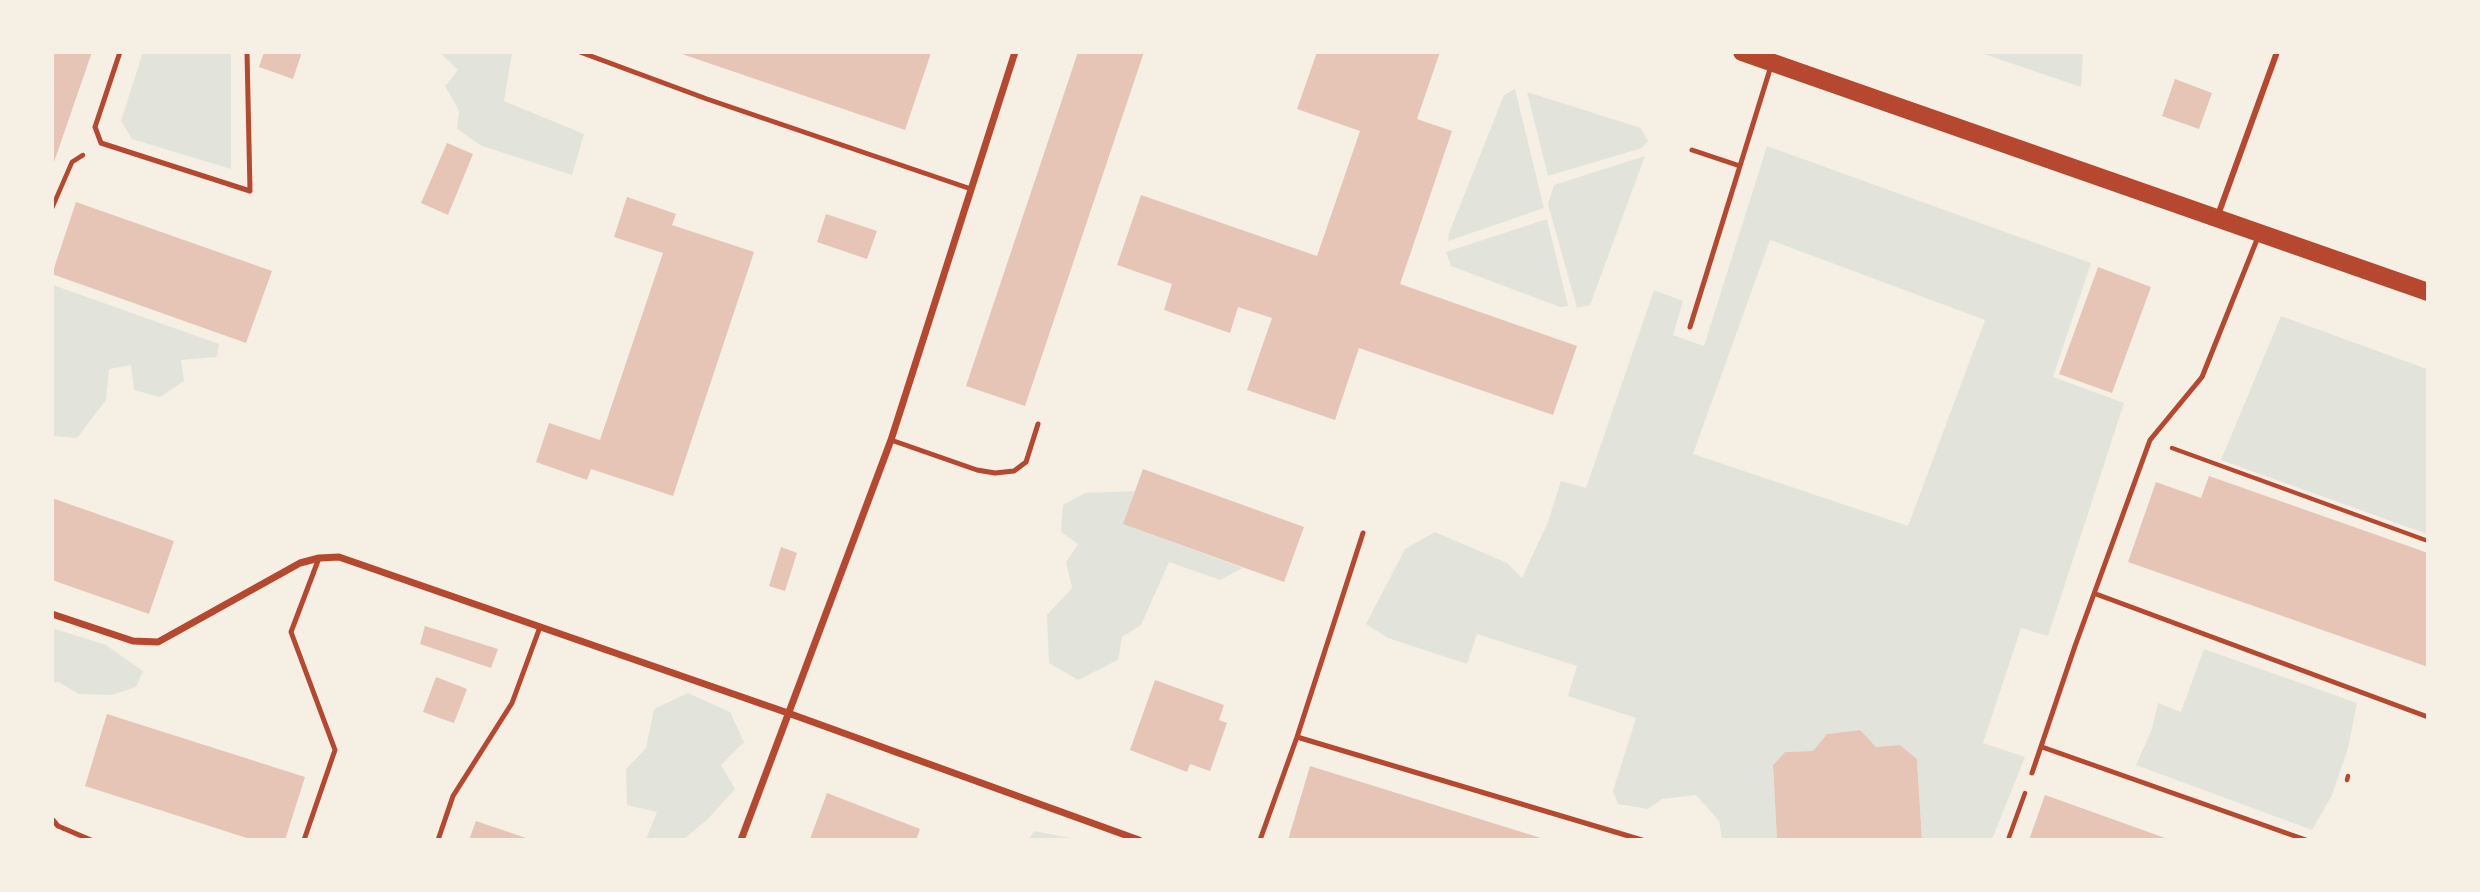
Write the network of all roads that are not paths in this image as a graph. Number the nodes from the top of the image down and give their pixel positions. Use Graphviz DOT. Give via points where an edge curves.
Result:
graph roads {
  1 [pos="120,52"];
  2 [pos="247,52"];
  3 [pos="580,52"];
  4 [pos="1015,52"];
  5 [pos="1742,52"];
  6 [pos="2277,52"];
  7 [pos="1772,63"];
  8 [pos="1692,150"];
  9 [pos="1740,166"];
  10 [pos="971,189"];
  11 [pos="2217,219"];
  12 [pos="2259,234"];
  13 [pos="2427,292"];
  14 [pos="1690,327"];
  15 [pos="1038,424"];
  16 [pos="891,440"];
  17 [pos="1363,533"];
  18 [pos="319,558"];
  19 [pos="2096,594"];
  20 [pos="52,614"];
  21 [pos="540,627"];
  22 [pos="788,713"];
  23 [pos="2427,717"];
  24 [pos="1297,737"];
  25 [pos="2042,747"];
  26 [pos="2032,773"];
  27 [pos="52,819"];
  28 [pos="91,839"];
  29 [pos="304,839"];
  30 [pos="438,839"];
  31 [pos="741,839"];
  32 [pos="1139,839"];
  33 [pos="1261,839"];
  34 [pos="1642,839"];
  35 [pos="2306,839"];
  1 -- 2 [label="lane" via="96,127 101,144 250,191"];
  3 -- 10 [label="lane"];
  4 -- 10 [label="street"];
  5 -- 7 [label="main road"];
  6 -- 11 [label="street"];
  7 -- 9 [label="lane"];
  7 -- 11 [label="main road"];
  8 -- 9 [label="lane"];
  9 -- 14 [label="lane"];
  10 -- 16 [label="street"];
  11 -- 12 [label="main road"];
  12 -- 13 [label="main road"];
  12 -- 19 [label="lane" via="2202,377 2150,440"];
  15 -- 16 [label="lane" via="1026,461 1014,471 978,470"];
  16 -- 22 [label="street"];
  17 -- 24 [label="lane"];
  18 -- 20 [label="street" via="158,642 133,641"];
  18 -- 21 [label="street" via="339,557"];
  18 -- 29 [label="lane" via="291,632 335,750"];
  19 -- 23 [label="lane"];
  19 -- 25 [label="lane"];
  21 -- 22 [label="street"];
  21 -- 30 [label="lane" via="512,703 453,796"];
  22 -- 31 [label="street"];
  22 -- 32 [label="street"];
  24 -- 33 [label="lane"];
  24 -- 34 [label="lane"];
  25 -- 26 [label="lane"];
  25 -- 35 [label="lane"];
  27 -- 28 [label="lane"];
}
